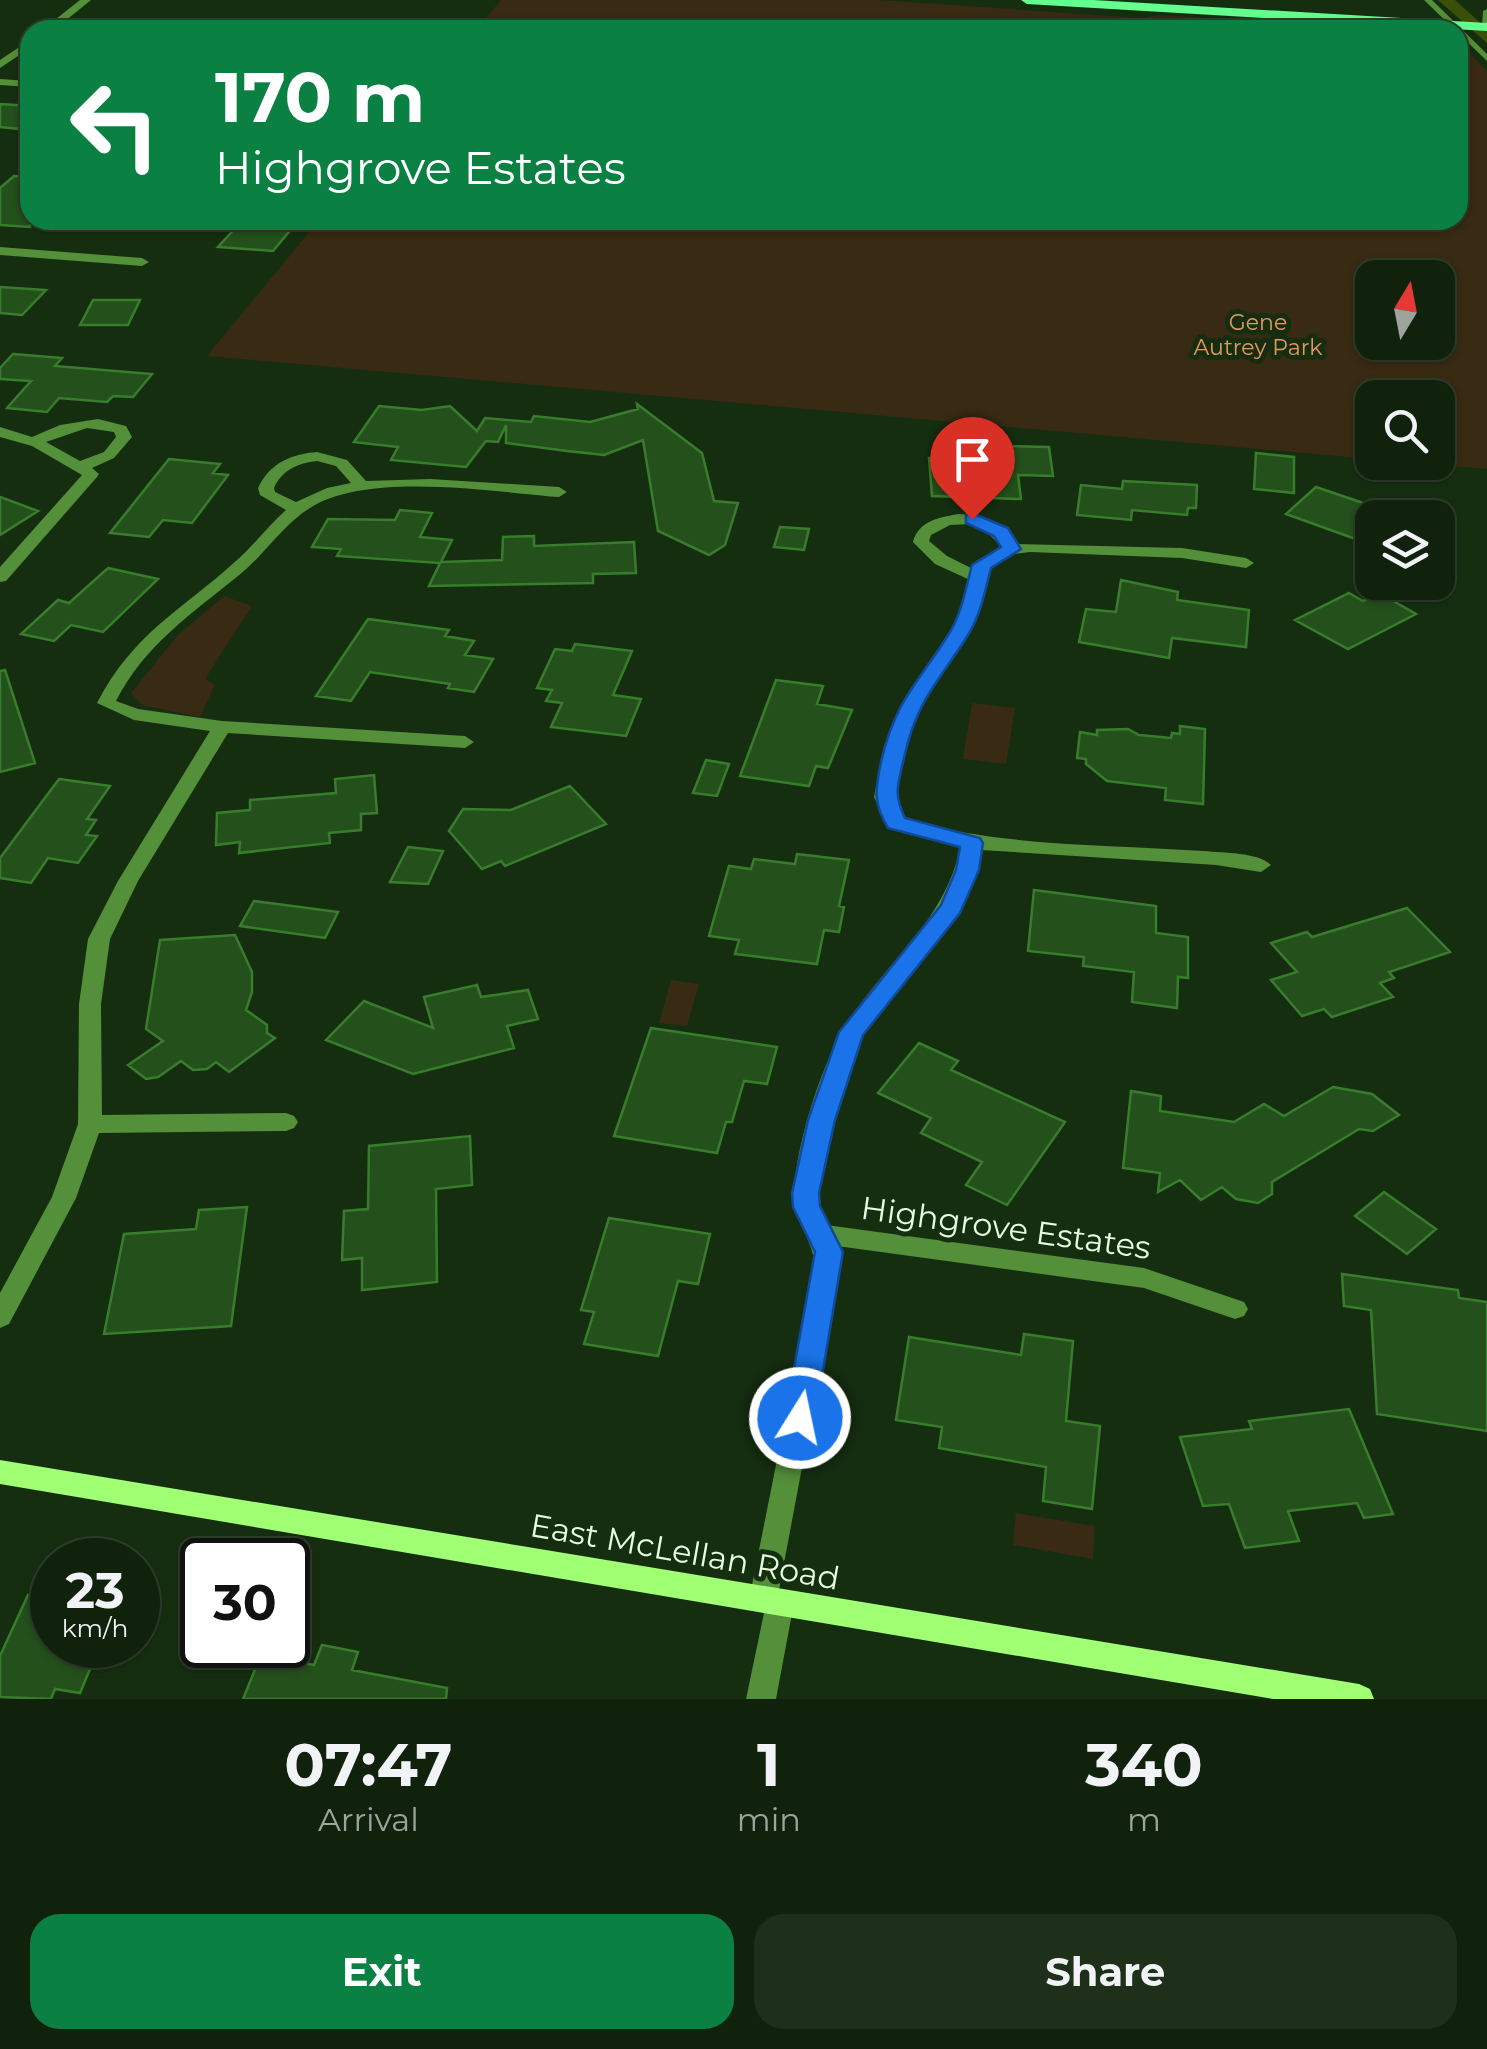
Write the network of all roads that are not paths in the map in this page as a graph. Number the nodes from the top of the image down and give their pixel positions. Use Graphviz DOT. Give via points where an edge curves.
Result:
graph roads {
  1 [pos="86,0"];
  2 [pos="1027,0"];
  3 [pos="1428,0"];
  4 [pos="1487,11"];
  5 [pos="60,20"];
  6 [pos="1335,20"];
  7 [pos="1449,20"];
  8 [pos="1487,27"];
  9 [pos="1468,39"];
  10 [pos="1487,59"];
  11 [pos="0,251"];
  12 [pos="142,262"];
  13 [pos="0,432"];
  14 [pos="34,442"];
  15 [pos="80,467"];
  16 [pos="361,485"];
  17 [pos="559,492"];
  18 [pos="297,509"];
  19 [pos="1012,549"];
  20 [pos="1246,562"];
  21 [pos="0,577"];
  22 [pos="976,577"];
  23 [pos="222,727"];
  24 [pos="465,742"];
  25 [pos="972,843"];
  26 [pos="1262,865"];
  27 [pos="286,1122"];
  28 [pos="90,1124"];
  29 [pos="823,1234"];
  30 [pos="1235,1309"];
  31 [pos="0,1316"];
  32 [pos="0,1472"];
  33 [pos="772,1602"];
  34 [pos="761,1699"];
  35 [pos="1360,1699"];
  1 -- 5 [label="street"];
  2 -- 6 [label="main road"];
  3 -- 7 [label="lane"];
  4 -- 8 [label="lane"];
  9 -- 10 [label="lane"];
  11 -- 12 [label="street"];
  13 -- 14 [label="street"];
  14 -- 15 [label="street"];
  14 -- 15 [label="street" via="78,424 121,429 118,448"];
  15 -- 21 [label="street" via="91,474"];
  16 -- 17 [label="street"];
  16 -- 18 [label="street" via="333,490"];
  16 -- 18 [label="street" via="341,462 328,458 287,464 274,471 266,488"];
  18 -- 23 [label="street" via="234,572 184,605 117,678 106,702 134,714"];
  19 -- 20 [label="street" via="1182,553"];
  19 -- 22 [label="street" via="982,565"];
  19 -- 22 [label="street" via="1002,532 972,519 950,519 922,533 929,552"];
  22 -- 25 [label="street" via="960,633 902,720 884,798 896,823"];
  23 -- 24 [label="street"];
  23 -- 28 [label="street" via="99,939 90,1004"];
  25 -- 26 [label="street" via="1206,855"];
  25 -- 29 [label="street, Highgrove Estates" via="952,908 852,1032 806,1193 806,1207"];
  27 -- 28 [label="street"];
  28 -- 31 [label="street" via="64,1198"];
  29 -- 30 [label="street, Highgrove Estates" via="1144,1278"];
  29 -- 33 [label="street, Highgrove Estates" via="827,1270"];
  32 -- 33 [label="street, East McLellan Road"];
  33 -- 34 [label="street, Highgrove Estates"];
  33 -- 35 [label="street, East McLellan Road"];
}
